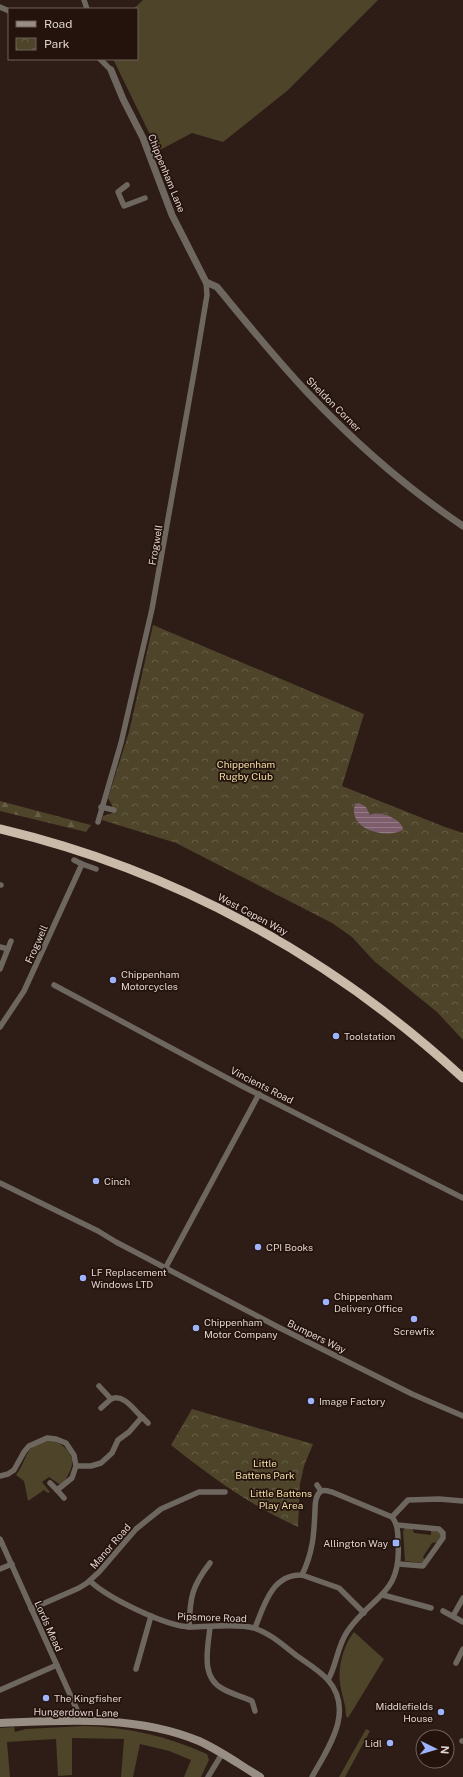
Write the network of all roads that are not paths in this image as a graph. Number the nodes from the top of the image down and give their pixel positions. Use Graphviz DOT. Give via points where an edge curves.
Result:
graph roads {
  1 [pos="101,60"];
  2 [pos="106,60"];
  3 [pos="111,70"];
  4 [pos="127,185"];
  5 [pos="145,198"];
  6 [pos="206,282"];
  7 [pos="463,526"];
  8 [pos="101,807"];
  9 [pos="114,810"];
  10 [pos="98,822"];
  11 [pos="0,829"];
  12 [pos="74,860"];
  13 [pos="82,864"];
  14 [pos="96,869"];
  15 [pos="11,941"];
  16 [pos="0,948"];
  17 [pos="8,950"];
  18 [pos="0,969"];
  19 [pos="54,985"];
  20 [pos="0,1027"];
  21 [pos="463,1078"];
  22 [pos="259,1094"];
  23 [pos="0,1183"];
  24 [pos="463,1198"];
  25 [pos="166,1267"];
  26 [pos="99,1386"];
  27 [pos="110,1399"];
  28 [pos="101,1408"];
  29 [pos="463,1416"];
  30 [pos="142,1417"];
  31 [pos="148,1423"];
  32 [pos="76,1466"];
  33 [pos="0,1476"];
  34 [pos="50,1483"];
  35 [pos="317,1485"];
  36 [pos="57,1490"];
  37 [pos="321,1491"];
  38 [pos="224,1492"];
  39 [pos="64,1498"];
  40 [pos="463,1501"];
  41 [pos="392,1517"];
  42 [pos="397,1525"];
  43 [pos="0,1539"];
  44 [pos="210,1563"];
  45 [pos="12,1564"];
  46 [pos="399,1564"];
  47 [pos="0,1569"];
  48 [pos="302,1575"];
  49 [pos="90,1581"];
  50 [pos="383,1595"];
  51 [pos="463,1598"];
  52 [pos="431,1608"];
  53 [pos="31,1609"];
  54 [pos="443,1611"];
  55 [pos="364,1613"];
  56 [pos="151,1616"];
  57 [pos="453,1616"];
  58 [pos="463,1622"];
  59 [pos="189,1627"];
  60 [pos="210,1627"];
  61 [pos="254,1628"];
  62 [pos="463,1649"];
  63 [pos="456,1663"];
  64 [pos="57,1665"];
  65 [pos="136,1669"];
  66 [pos="328,1680"];
  67 [pos="0,1690"];
  68 [pos="255,1711"];
  69 [pos="82,1721"];
  70 [pos="0,1723"];
  71 [pos="222,1754"];
  72 [pos="208,1777"];
  73 [pos="260,1777"];
  74 [pos="312,1777"];
  1 -- 3 [label="street, Chippenham Lane"];
  2 -- 3 [label="street, Chippenham Lane"];
  3 -- 6 [label="street, Chippenham Lane" via="143,138 172,214"];
  4 -- 5 [label="street" via="118,192 124,206"];
  6 -- 7 [label="street, Sheldon Corner" via="217,288 305,390 345,431 402,482"];
  6 -- 8 [label="street, Frogwell" via="207,295 152,609 121,743"];
  8 -- 9 [label="street"];
  8 -- 10 [label="street, Frogwell"];
  11 -- 21 [label="highway, West Cepen Way" via="122,866 188,893 255,926 355,989 410,1031"];
  12 -- 13 [label="street"];
  13 -- 14 [label="street"];
  13 -- 20 [label="street, Frogwell" via="24,991"];
  15 -- 17 [label="street"];
  16 -- 17 [label="street"];
  17 -- 18 [label="street"];
  19 -- 22 [label="street, Vincients Road"];
  22 -- 24 [label="street, Vincients Road"];
  22 -- 25 [label="street"];
  23 -- 25 [label="street, Bumpers Way"];
  25 -- 29 [label="street, Bumpers Way" via="284,1330 412,1394"];
  26 -- 27 [label="street"];
  27 -- 28 [label="street"];
  27 -- 30 [label="street" via="122,1398"];
  30 -- 31 [label="street"];
  30 -- 32 [label="street" via="118,1440 112,1453 101,1463"];
  32 -- 33 [label="street" via="74,1455 66,1444 47,1438 29,1446 14,1470"];
  32 -- 36 [label="street" via="72,1478"];
  34 -- 36 [label="street"];
  35 -- 37 [label="street"];
  36 -- 39 [label="street"];
  37 -- 41 [label="street" via="329,1491"];
  37 -- 48 [label="street" via="315,1507 311,1553"];
  38 -- 49 [label="street, Manor Road" via="199,1492 161,1509 132,1533"];
  40 -- 41 [label="street" via="408,1500"];
  41 -- 42 [label="street"];
  42 -- 46 [label="street"];
  42 -- 46 [label="street" via="439,1529 443,1538 423,1566"];
  43 -- 45 [label="street, Lords Mead"];
  44 -- 59 [label="street" via="194,1588"];
  45 -- 47 [label="street"];
  45 -- 53 [label="street, Lords Mead"];
  46 -- 50 [label="street" via="394,1579"];
  48 -- 55 [label="street" via="339,1588"];
  48 -- 61 [label="street" via="286,1578 273,1588"];
  49 -- 53 [label="street, Manor Road"];
  49 -- 56 [label="street, Pipsmore Road"];
  50 -- 52 [label="street"];
  50 -- 55 [label="street"];
  51 -- 57 [label="street"];
  53 -- 64 [label="street, Lords Mead"];
  54 -- 57 [label="street"];
  55 -- 66 [label="street" via="342,1640"];
  56 -- 59 [label="street, Pipsmore Road"];
  56 -- 65 [label="street"];
  57 -- 58 [label="street"];
  59 -- 60 [label="street, Pipsmore Road"];
  60 -- 61 [label="street, Pipsmore Road"];
  60 -- 68 [label="street" via="206,1657 211,1678 222,1689 252,1701"];
  61 -- 66 [label="street, Pipsmore Road" via="278,1642"];
  62 -- 63 [label="street"];
  64 -- 67 [label="street"];
  64 -- 69 [label="street, Lords Mead"];
  66 -- 74 [label="street" via="339,1706 338,1726"];
  69 -- 70 [label="main road, Hungerdown Lane"];
  69 -- 71 [label="main road, Hungerdown Lane" via="116,1722 170,1732 200,1742"];
  71 -- 72 [label="street"];
  71 -- 73 [label="main road, Hungerdown Lane"];
}
